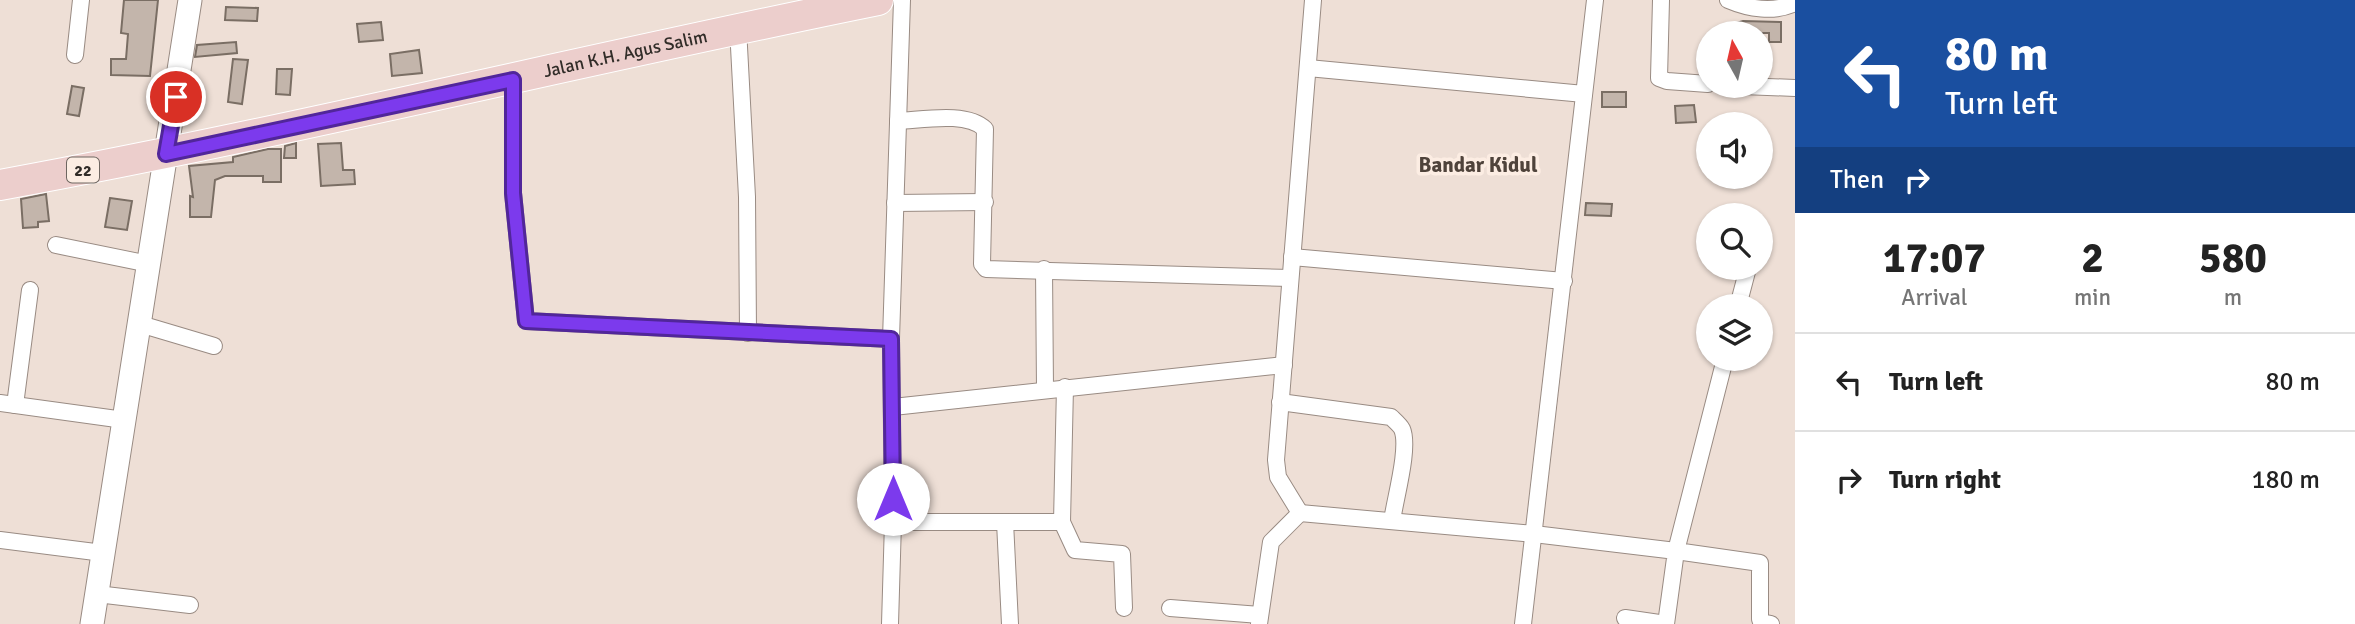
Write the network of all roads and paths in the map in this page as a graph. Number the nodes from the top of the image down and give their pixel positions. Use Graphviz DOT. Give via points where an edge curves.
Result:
graph roads {
  1 [pos="81,0"];
  2 [pos="190,0"];
  3 [pos="878,0"];
  4 [pos="902,0"];
  5 [pos="1313,0"];
  6 [pos="1595,0"];
  7 [pos="1661,0"];
  8 [pos="1728,0"];
  9 [pos="1795,3"];
  10 [pos="737,28"];
  11 [pos="75,55"];
  12 [pos="1308,68"];
  13 [pos="513,80"];
  14 [pos="1696,83"];
  15 [pos="1773,87"];
  16 [pos="1795,88"];
  17 [pos="1584,94"];
  18 [pos="898,121"];
  19 [pos="166,154"];
  20 [pos="0,185"];
  21 [pos="985,202"];
  22 [pos="895,203"];
  23 [pos="56,245"];
  24 [pos="1292,257"];
  25 [pos="149,264"];
  26 [pos="1044,269"];
  27 [pos="1290,278"];
  28 [pos="1564,281"];
  29 [pos="30,290"];
  30 [pos="140,324"];
  31 [pos="748,333"];
  32 [pos="891,339"];
  33 [pos="214,346"];
  34 [pos="1284,365"];
  35 [pos="1722,371"];
  36 [pos="1065,387"];
  37 [pos="1045,389"];
  38 [pos="1280,402"];
  39 [pos="8,404"];
  40 [pos="893,407"];
  41 [pos="124,420"];
  42 [pos="1300,513"];
  43 [pos="893,522"];
  44 [pos="1005,522"];
  45 [pos="1062,522"];
  46 [pos="1392,522"];
  47 [pos="1534,534"];
  48 [pos="0,540"];
  49 [pos="1676,551"];
  50 [pos="103,553"];
  51 [pos="97,594"];
  52 [pos="190,605"];
  53 [pos="1124,608"];
  54 [pos="1170,608"];
  55 [pos="1625,618"];
  56 [pos="1260,619"];
  57 [pos="92,624"];
  58 [pos="890,624"];
  59 [pos="1010,624"];
  60 [pos="1523,624"];
  61 [pos="1666,624"];
  62 [pos="1771,624"];
  1 -- 11 [label="street"];
  2 -- 19 [label="main road"];
  3 -- 10 [label="highway, Jalan K.H. Agus Salim / 22"];
  4 -- 18 [label="street"];
  5 -- 12 [label="street"];
  6 -- 17 [label="street"];
  7 -- 14 [label="street" via="1659,78"];
  8 -- 9 [label="street" via="1752,8 1775,9"];
  10 -- 13 [label="highway, Jalan K.H. Agus Salim / 22"];
  10 -- 31 [label="street" via="747,197"];
  12 -- 17 [label="street"];
  12 -- 24 [label="street"];
  13 -- 19 [label="highway, Jalan K.H. Agus Salim / 22"];
  13 -- 31 [label="street" via="513,193 526,321"];
  15 -- 16 [label="street"];
  17 -- 28 [label="street"];
  18 -- 21 [label="street" via="961,119 979,123 985,129"];
  18 -- 22 [label="street"];
  19 -- 20 [label="highway, 22"];
  19 -- 25 [label="main road"];
  21 -- 22 [label="street"];
  21 -- 26 [label="street" via="982,264 986,269"];
  22 -- 32 [label="street"];
  23 -- 25 [label="street"];
  24 -- 27 [label="street"];
  24 -- 28 [label="street"];
  25 -- 30 [label="main road"];
  26 -- 27 [label="street"];
  26 -- 37 [label="street"];
  27 -- 34 [label="street"];
  28 -- 47 [label="street"];
  29 -- 39 [label="street"];
  30 -- 33 [label="street"];
  30 -- 41 [label="main road"];
  31 -- 32 [label="street"];
  32 -- 40 [label="street"];
  34 -- 36 [label="street"];
  34 -- 38 [label="street"];
  35 -- 49 [label="street"];
  36 -- 37 [label="street"];
  36 -- 45 [label="street"];
  37 -- 40 [label="street"];
  38 -- 42 [label="street" via="1276,469"];
  38 -- 46 [label="street" via="1391,416 1402,429 1405,450"];
  39 -- 41 [label="street"];
  40 -- 43 [label="street"];
  41 -- 50 [label="main road"];
  42 -- 46 [label="street"];
  42 -- 56 [label="street" via="1271,542"];
  43 -- 44 [label="street"];
  43 -- 58 [label="street"];
  44 -- 45 [label="street"];
  44 -- 59 [label="street"];
  45 -- 53 [label="street" via="1075,550 1122,554"];
  46 -- 47 [label="street"];
  47 -- 49 [label="street"];
  47 -- 60 [label="street"];
  48 -- 50 [label="street"];
  49 -- 61 [label="street"];
  49 -- 62 [label="street" via="1760,563 1760,619"];
  50 -- 51 [label="main road"];
  51 -- 52 [label="street"];
  51 -- 57 [label="main road"];
  54 -- 56 [label="street"];
  55 -- 61 [label="street"];
}
